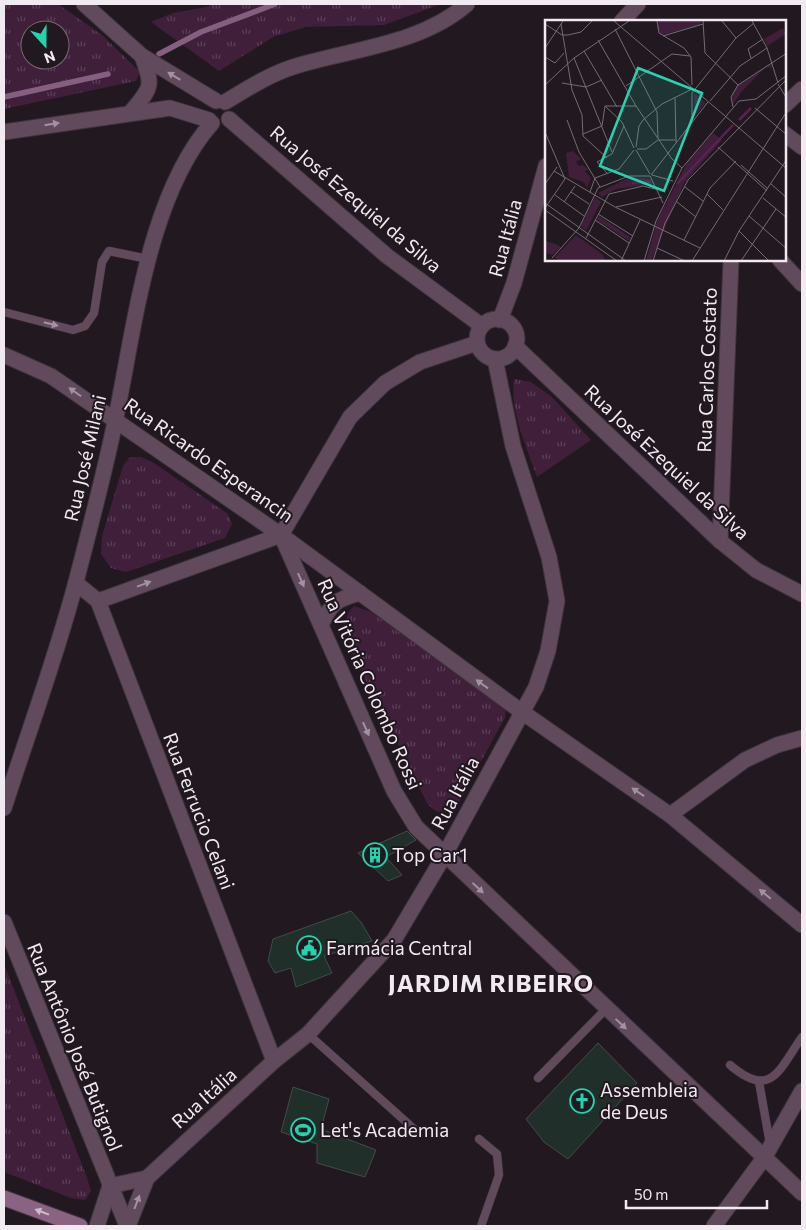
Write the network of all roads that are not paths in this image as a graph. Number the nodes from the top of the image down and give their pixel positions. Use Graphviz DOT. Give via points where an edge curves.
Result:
graph roads {
  1 [pos="84,4"];
  2 [pos="467,4"];
  3 [pos="638,4"];
  4 [pos="623,20"];
  5 [pos="142,56"];
  6 [pos="802,89"];
  7 [pos="221,102"];
  8 [pos="786,104"];
  9 [pos="131,112"];
  10 [pos="230,119"];
  11 [pos="210,121"];
  12 [pos="4,132"];
  13 [pos="786,135"];
  14 [pos="802,148"];
  15 [pos="545,170"];
  16 [pos="148,259"];
  17 [pos="731,261"];
  18 [pos="781,261"];
  19 [pos="802,284"];
  20 [pos="4,312"];
  21 [pos="500,320"];
  22 [pos="482,326"];
  23 [pos="477,344"];
  24 [pos="515,346"];
  25 [pos="4,355"];
  26 [pos="495,358"];
  27 [pos="115,420"];
  28 [pos="281,535"];
  29 [pos="720,541"];
  30 [pos="76,583"];
  31 [pos="360,593"];
  32 [pos="802,594"];
  33 [pos="98,600"];
  34 [pos="320,625"];
  35 [pos="522,712"];
  36 [pos="802,738"];
  37 [pos="4,808"];
  38 [pos="670,814"];
  39 [pos="444,856"];
  40 [pos="4,922"];
  41 [pos="802,925"];
  42 [pos="606,1009"];
  43 [pos="308,1034"];
  44 [pos="802,1037"];
  45 [pos="274,1062"];
  46 [pos="730,1065"];
  47 [pos="538,1078"];
  48 [pos="759,1082"];
  49 [pos="802,1091"];
  50 [pos="414,1129"];
  51 [pos="480,1139"];
  52 [pos="768,1153"];
  53 [pos="147,1178"];
  54 [pos="110,1186"];
  55 [pos="802,1192"];
  56 [pos="4,1198"];
  57 [pos="80,1226"];
  58 [pos="97,1226"];
  59 [pos="128,1226"];
  60 [pos="480,1226"];
  61 [pos="714,1226"];
  1 -- 5 [label="street"];
  2 -- 7 [label="street" via="436,26 291,68"];
  3 -- 4 [label="street"];
  7 -- 5 [label="street, one-way"];
  5 -- 9 [label="street" via="151,82 147,93"];
  6 -- 8 [label="street"];
  7 -- 10 [label="street" via="231,112"];
  7 -- 11 [label="street" via="208,108"];
  9 -- 11 [label="street" via="170,108"];
  12 -- 9 [label="street, one-way"];
  10 -- 11 [label="street" via="220,125"];
  10 -- 22 [label="street, Rua José Ezequiel da Silva" via="387,256"];
  11 -- 16 [label="street, Rua José Milani" via="175,177"];
  13 -- 14 [label="street"];
  15 -- 21 [label="street, Rua Itália" via="514,283"];
  20 -- 16 [label="lane, one-way" via="73,330 85,326 94,313 102,262 109,251"];
  16 -- 27 [label="street, Rua José Milani"];
  17 -- 29 [label="street, Rua Carlos Costato"];
  18 -- 19 [label="street"];
  21 -- 22 [label="street"];
  21 -- 24 [label="street" via="512,326"];
  22 -- 23 [label="street"];
  23 -- 26 [label="street" via="484,354"];
  23 -- 28 [label="street" via="420,362 385,383 357,410"];
  24 -- 26 [label="street" via="507,356"];
  24 -- 29 [label="street, Rua José Ezequiel da Silva"];
  27 -- 25 [label="street, Rua Ricardo Esperancin, one-way" via="52,376"];
  26 -- 35 [label="street, Rua Itália" via="513,446 549,557 556,601 548,651 536,686"];
  27 -- 28 [label="street, Rua Ricardo Esperancin"];
  27 -- 30 [label="street, Rua José Milani"];
  28 -- 31 [label="street, Rua Ricardo Esperancin"];
  33 -- 28 [label="street, one-way"];
  28 -- 34 [label="street, Rua Vitória Colombo Rossi, one-way"];
  29 -- 32 [label="street, Rua José Ezequiel da Silva" via="756,570"];
  30 -- 33 [label="street"];
  30 -- 37 [label="street, Rua José Milani"];
  31 -- 34 [label="street" via="342,598 329,607"];
  35 -- 31 [label="street, Rua Ricardo Esperancin, one-way"];
  33 -- 45 [label="street, Rua Ferrucio Celani"];
  34 -- 39 [label="street, Rua Vitória Colombo Rossi, one-way" via="394,792 416,827"];
  38 -- 35 [label="street, Rua Ricardo Esperancin, one-way"];
  35 -- 39 [label="street, Rua Itália"];
  36 -- 38 [label="street" via="745,760"];
  41 -- 38 [label="street, Rua Ricardo Esperancin, one-way"];
  39 -- 42 [label="street, Rua Vitória Colombo Rossi, one-way"];
  39 -- 43 [label="street, Rua Itália" via="394,940"];
  40 -- 54 [label="street, Rua Antônio José Butignol"];
  42 -- 47 [label="lane"];
  42 -- 52 [label="street, Rua Vitória Colombo Rossi, one-way"];
  43 -- 45 [label="street, Rua Itália"];
  43 -- 50 [label="lane"];
  44 -- 48 [label="lane" via="777,1074"];
  45 -- 53 [label="street, Rua Itália"];
  46 -- 48 [label="lane" via="746,1078"];
  48 -- 52 [label="lane"];
  49 -- 52 [label="street"];
  51 -- 60 [label="lane" via="498,1154 499,1175"];
  52 -- 55 [label="street, Rua Vitória Colombo Rossi"];
  52 -- 61 [label="street"];
  53 -- 54 [label="street"];
  59 -- 53 [label="street, one-way"];
  54 -- 58 [label="street"];
  54 -- 59 [label="street, Rua Antônio José Butignol"];
  57 -- 56 [label="main road, one-way"];
}
